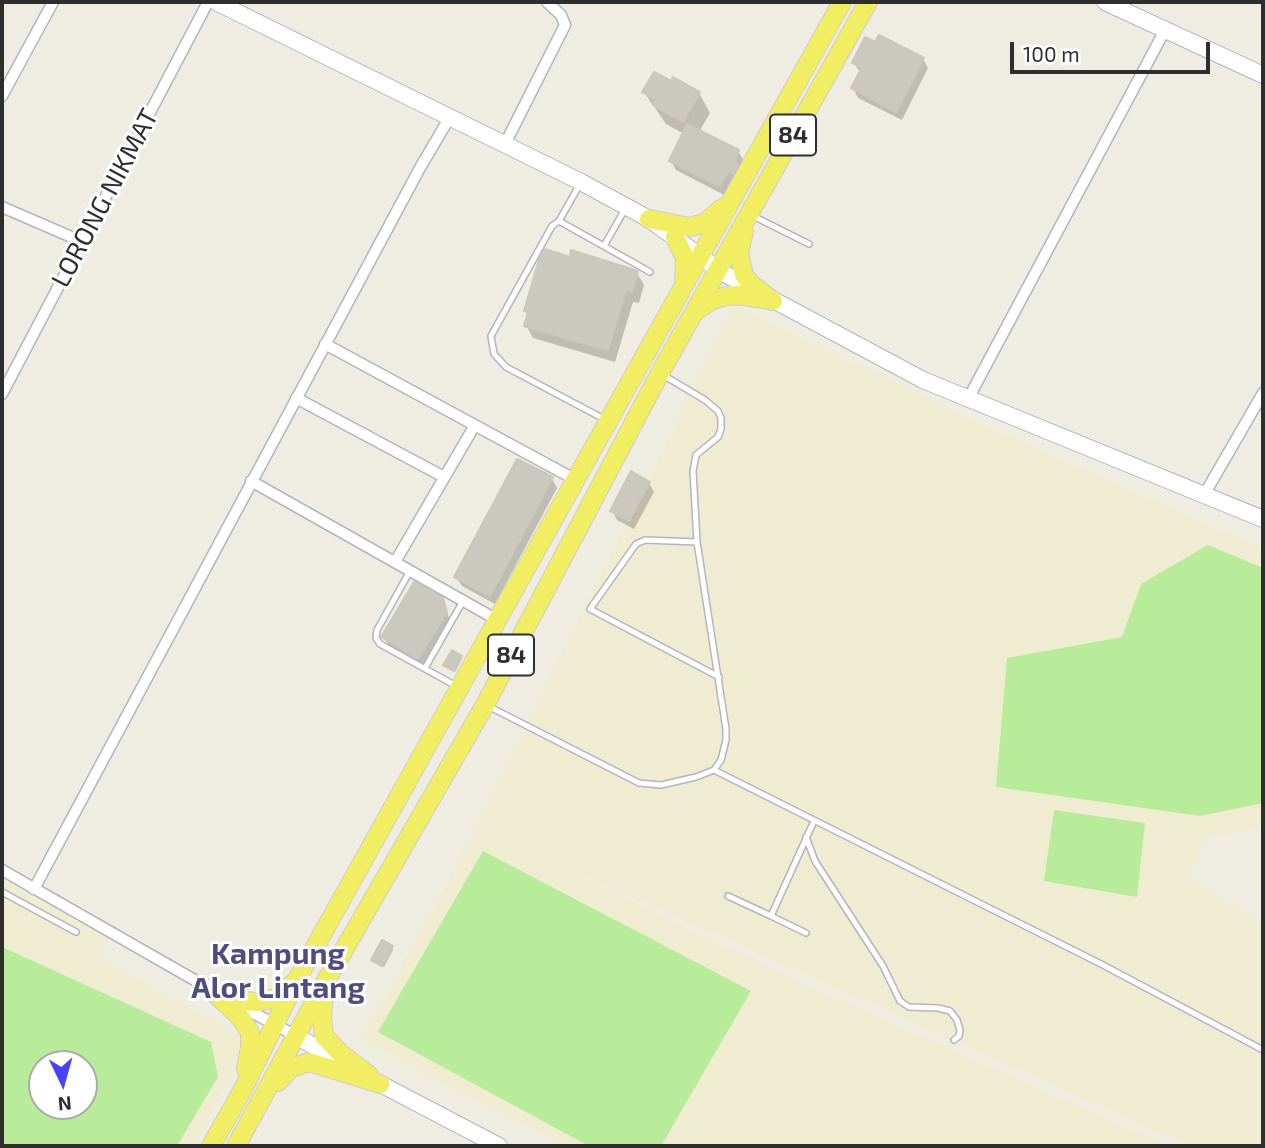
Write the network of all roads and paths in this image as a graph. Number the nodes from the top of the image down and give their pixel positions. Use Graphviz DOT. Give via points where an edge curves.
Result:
graph roads {
  1 [pos="53,2"];
  2 [pos="208,2"];
  3 [pos="216,2"];
  4 [pos="547,2"];
  5 [pos="842,2"];
  6 [pos="868,2"];
  7 [pos="1114,4"];
  8 [pos="237,6"];
  9 [pos="1165,30"];
  10 [pos="1263,75"];
  11 [pos="2,96"];
  12 [pos="450,117"];
  13 [pos="505,144"];
  14 [pos="581,182"];
  15 [pos="732,197"];
  16 [pos="2,207"];
  17 [pos="626,207"];
  18 [pos="747,216"];
  19 [pos="649,219"];
  20 [pos="559,221"];
  21 [pos="675,237"];
  22 [pos="83,242"];
  23 [pos="809,244"];
  24 [pos="604,246"];
  25 [pos="700,256"];
  26 [pos="718,269"];
  27 [pos="650,272"];
  28 [pos="684,285"];
  29 [pos="774,301"];
  30 [pos="695,311"];
  31 [pos="325,344"];
  32 [pos="660,373"];
  33 [pos="1263,393"];
  34 [pos="2,394"];
  35 [pos="296,398"];
  36 [pos="968,399"];
  37 [pos="608,422"];
  38 [pos="475,425"];
  39 [pos="444,477"];
  40 [pos="576,480"];
  41 [pos="251,481"];
  42 [pos="1204,495"];
  43 [pos="1263,519"];
  44 [pos="697,542"];
  45 [pos="395,562"];
  46 [pos="410,571"];
  47 [pos="463,601"];
  48 [pos="499,621"];
  49 [pos="425,668"];
  50 [pos="719,677"];
  51 [pos="461,688"];
  52 [pos="485,705"];
  53 [pos="714,770"];
  54 [pos="814,821"];
  55 [pos="806,837"];
  56 [pos="2,870"];
  57 [pos="34,889"];
  58 [pos="2,892"];
  59 [pos="728,896"];
  60 [pos="771,916"];
  61 [pos="76,932"];
  62 [pos="806,933"];
  63 [pos="327,979"];
  64 [pos="296,981"];
  65 [pos="209,989"];
  66 [pos="274,1025"];
  67 [pos="296,1036"];
  68 [pos="954,1040"];
  69 [pos="1263,1051"];
  70 [pos="380,1084"];
  71 [pos="241,1093"];
  72 [pos="262,1099"];
  73 [pos="211,1146"];
  74 [pos="236,1146"];
  75 [pos="499,1146"];
  1 -- 11 [label="street"];
  2 -- 22 [label="street, LORONG NIKMAT"];
  3 -- 8 [label="street"];
  4 -- 13 [label="street" via="565,24"];
  5 -- 15 [label="main road, 84"];
  6 -- 18 [label="main road, 84"];
  7 -- 9 [label="street"];
  8 -- 12 [label="street"];
  9 -- 10 [label="street"];
  9 -- 36 [label="street"];
  12 -- 13 [label="street"];
  12 -- 31 [label="street"];
  13 -- 14 [label="street"];
  14 -- 17 [label="street"];
  14 -- 20 [label="lane"];
  15 -- 19 [label="main road" via="716,216 695,226"];
  15 -- 25 [label="main road, 84"];
  16 -- 22 [label="street"];
  17 -- 19 [label="street"];
  17 -- 24 [label="lane"];
  18 -- 23 [label="lane"];
  18 -- 26 [label="main road, 84"];
  18 -- 29 [label="main road" via="740,264 750,283"];
  19 -- 21 [label="street"];
  20 -- 24 [label="lane"];
  20 -- 37 [label="lane" via="497,323 492,348 506,367"];
  21 -- 25 [label="street"];
  21 -- 28 [label="main road" via="685,258"];
  22 -- 34 [label="street, LORONG NIKMAT"];
  24 -- 27 [label="lane"];
  25 -- 26 [label="street"];
  25 -- 28 [label="main road, 84"];
  26 -- 29 [label="street"];
  26 -- 30 [label="main road, 84"];
  28 -- 37 [label="main road, 84"];
  29 -- 30 [label="main road" via="726,296"];
  29 -- 36 [label="street"];
  30 -- 32 [label="main road, 84"];
  31 -- 35 [label="street"];
  31 -- 38 [label="street"];
  32 -- 44 [label="lane" via="705,400 721,418 718,437 693,461"];
  32 -- 52 [label="main road, 84"];
  33 -- 42 [label="street"];
  35 -- 39 [label="street"];
  35 -- 41 [label="street"];
  36 -- 42 [label="street"];
  37 -- 40 [label="main road, 84"];
  38 -- 39 [label="street"];
  38 -- 40 [label="street"];
  39 -- 45 [label="street"];
  40 -- 48 [label="main road, 84"];
  41 -- 45 [label="street"];
  41 -- 57 [label="street"];
  42 -- 43 [label="street"];
  44 -- 50 [label="lane"];
  44 -- 50 [label="lane" via="645,540 636,544 590,609"];
  45 -- 46 [label="street"];
  46 -- 47 [label="street"];
  46 -- 49 [label="lane" via="376,638"];
  47 -- 48 [label="street"];
  47 -- 49 [label="lane"];
  48 -- 51 [label="main road, 84"];
  49 -- 51 [label="lane"];
  50 -- 53 [label="lane" via="726,740"];
  51 -- 64 [label="main road, 84"];
  52 -- 53 [label="lane" via="639,783 661,785"];
  52 -- 63 [label="main road, 84"];
  53 -- 54 [label="lane"];
  54 -- 55 [label="lane"];
  54 -- 69 [label="lane" via="1103,965"];
  55 -- 60 [label="lane"];
  55 -- 68 [label="lane" via="815,861 883,966 900,1002 950,1012 960,1030"];
  56 -- 57 [label="street"];
  57 -- 65 [label="street"];
  58 -- 61 [label="lane"];
  59 -- 60 [label="lane"];
  60 -- 62 [label="lane"];
  63 -- 67 [label="main road, 84"];
  63 -- 70 [label="main road" via="322,1003 324,1036"];
  64 -- 65 [label="main road" via="276,998 257,1002"];
  64 -- 66 [label="main road, 84"];
  65 -- 66 [label="street"];
  65 -- 71 [label="main road" via="241,1018 250,1033"];
  66 -- 67 [label="street"];
  66 -- 71 [label="main road, 84"];
  67 -- 70 [label="street"];
  67 -- 72 [label="main road, 84"];
  70 -- 72 [label="main road" via="309,1062 291,1068"];
  70 -- 75 [label="street"];
  71 -- 73 [label="main road, 84"];
  72 -- 74 [label="main road, 84"];
}
